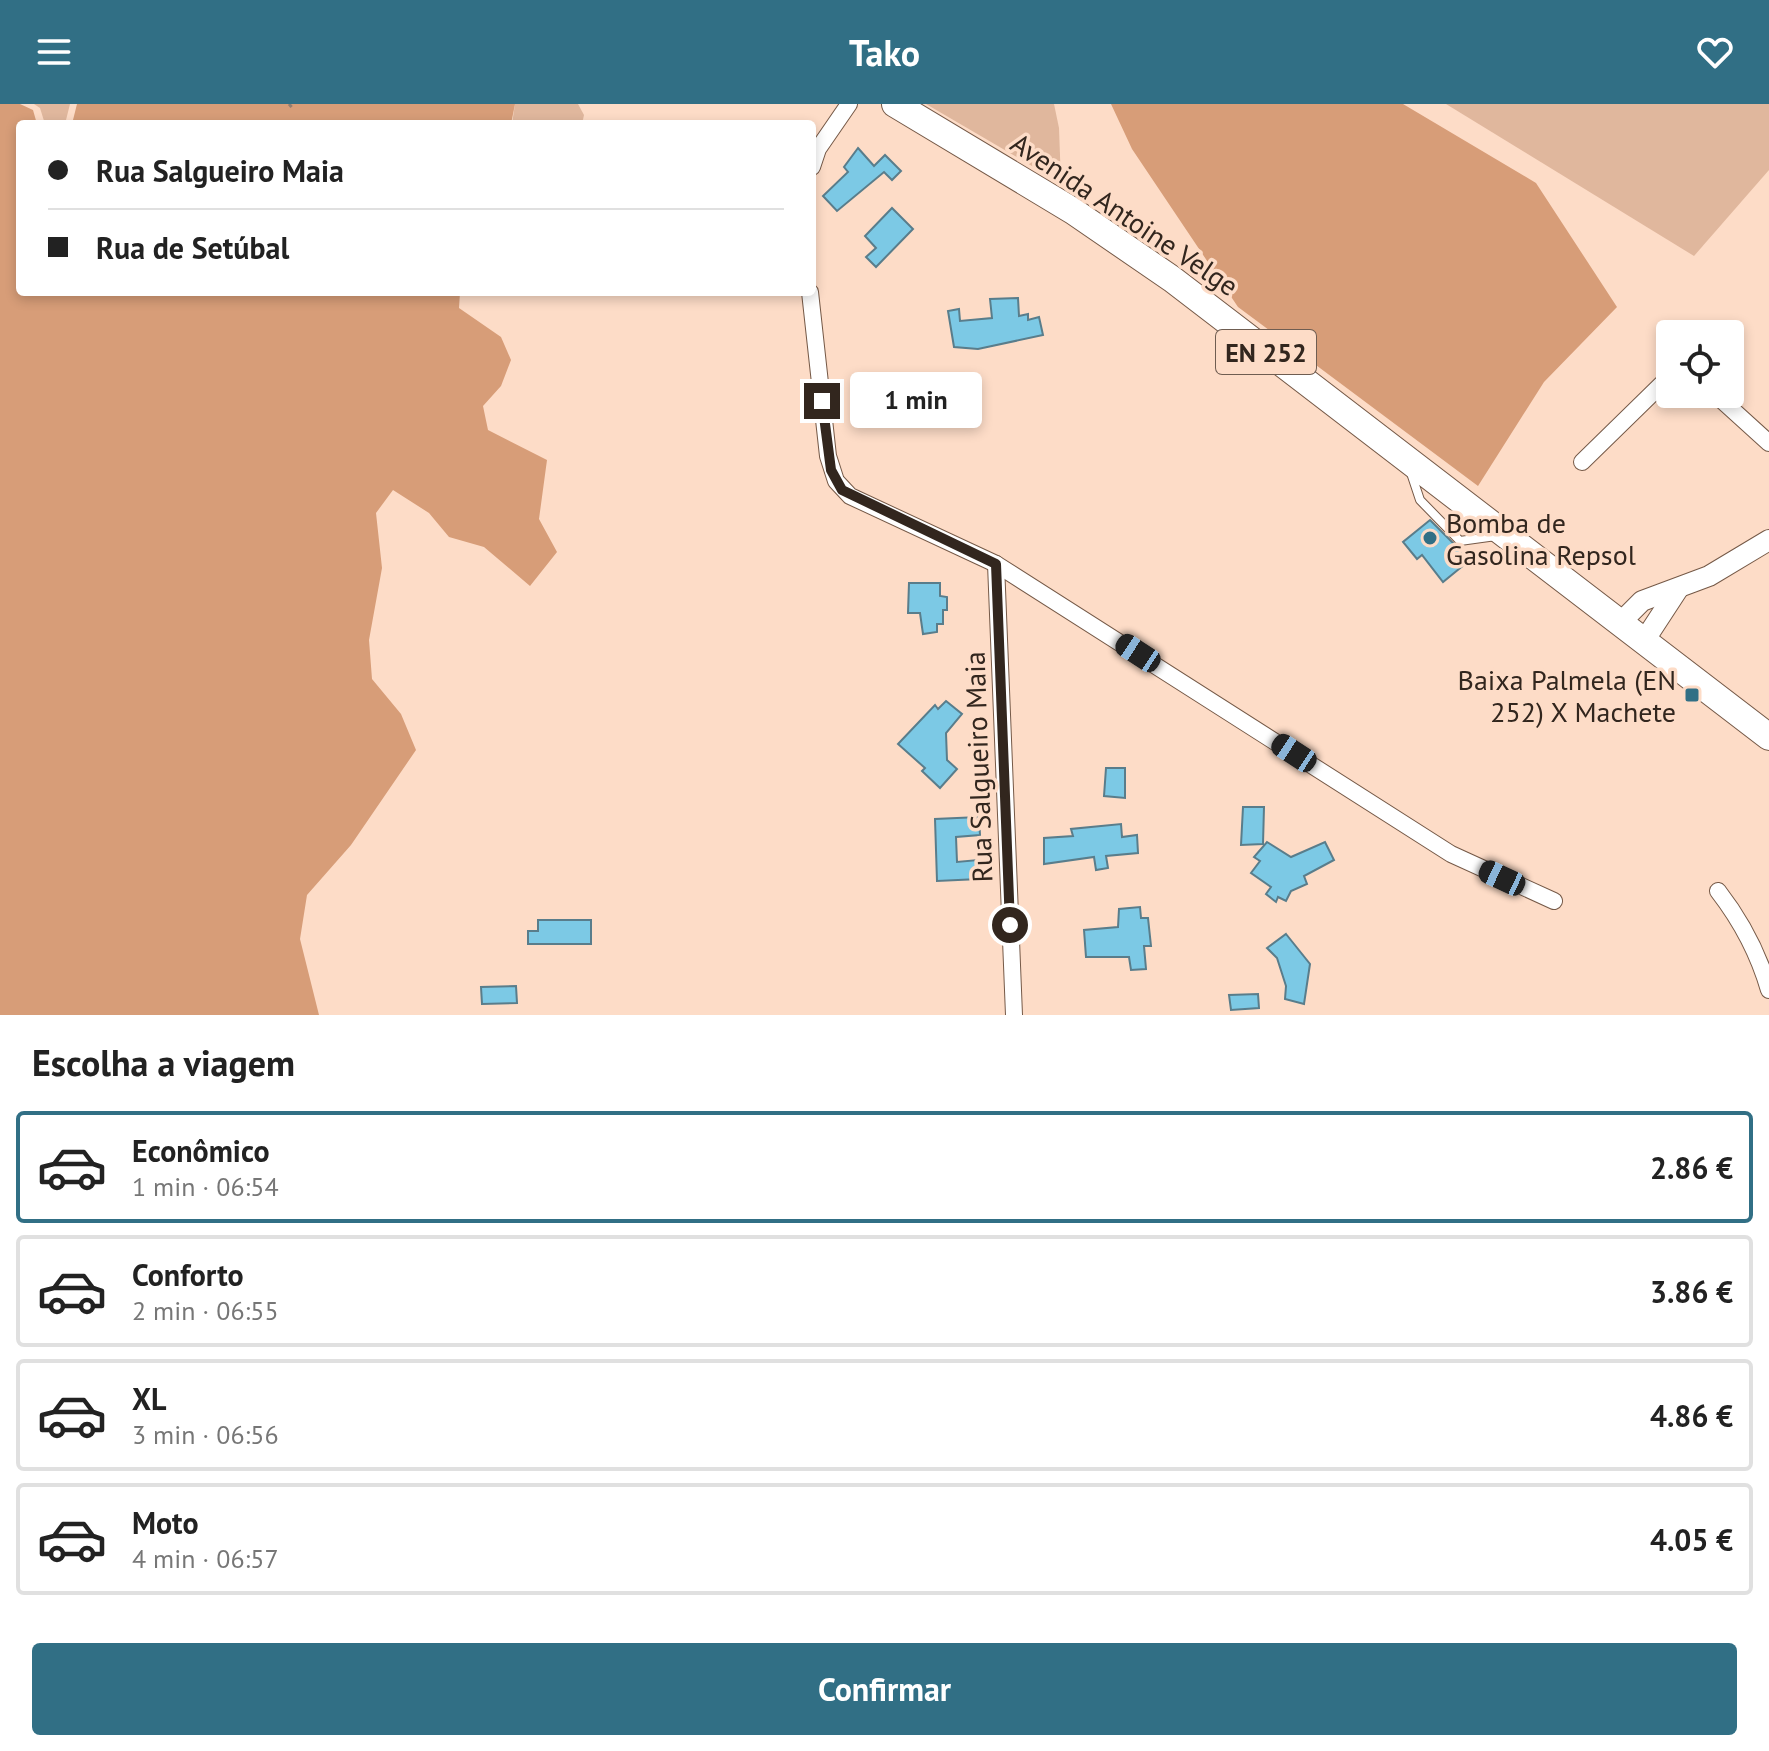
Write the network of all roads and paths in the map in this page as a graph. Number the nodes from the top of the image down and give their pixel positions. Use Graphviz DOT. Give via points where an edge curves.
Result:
graph roads {
  1 [pos="289,104"];
  2 [pos="849,104"];
  3 [pos="895,104"];
  4 [pos="295,111"];
  5 [pos="816,155"];
  6 [pos="810,296"];
  7 [pos="1656,390"];
  8 [pos="1730,408"];
  9 [pos="1769,443"];
  10 [pos="1582,462"];
  11 [pos="1769,540"];
  12 [pos="996,564"];
  13 [pos="1678,589"];
  14 [pos="1620,623"];
  15 [pos="1644,641"];
  16 [pos="1769,737"];
  17 [pos="1718,891"];
  18 [pos="1554,901"];
  19 [pos="1769,990"];
  20 [pos="1014,1015"];
  1 -- 4 [label="path"];
  2 -- 5 [label="street"];
  3 -- 14 [label="main road, Avenida Antoine Velge / EN 252" via="1073,211 1172,279"];
  6 -- 12 [label="street" via="828,456 836,481 850,496"];
  7 -- 10 [label="street"];
  8 -- 9 [label="street"];
  11 -- 13 [label="street"];
  12 -- 18 [label="street" via="1451,854"];
  12 -- 20 [label="street, Rua Salgueiro Maia"];
  13 -- 14 [label="street" via="1642,601"];
  13 -- 15 [label="street"];
  14 -- 15 [label="main road, Avenida Antoine Velge / EN 252"];
  15 -- 16 [label="main road, Avenida Antoine Velge / EN 252"];
  17 -- 19 [label="street" via="1754,945"];
}
